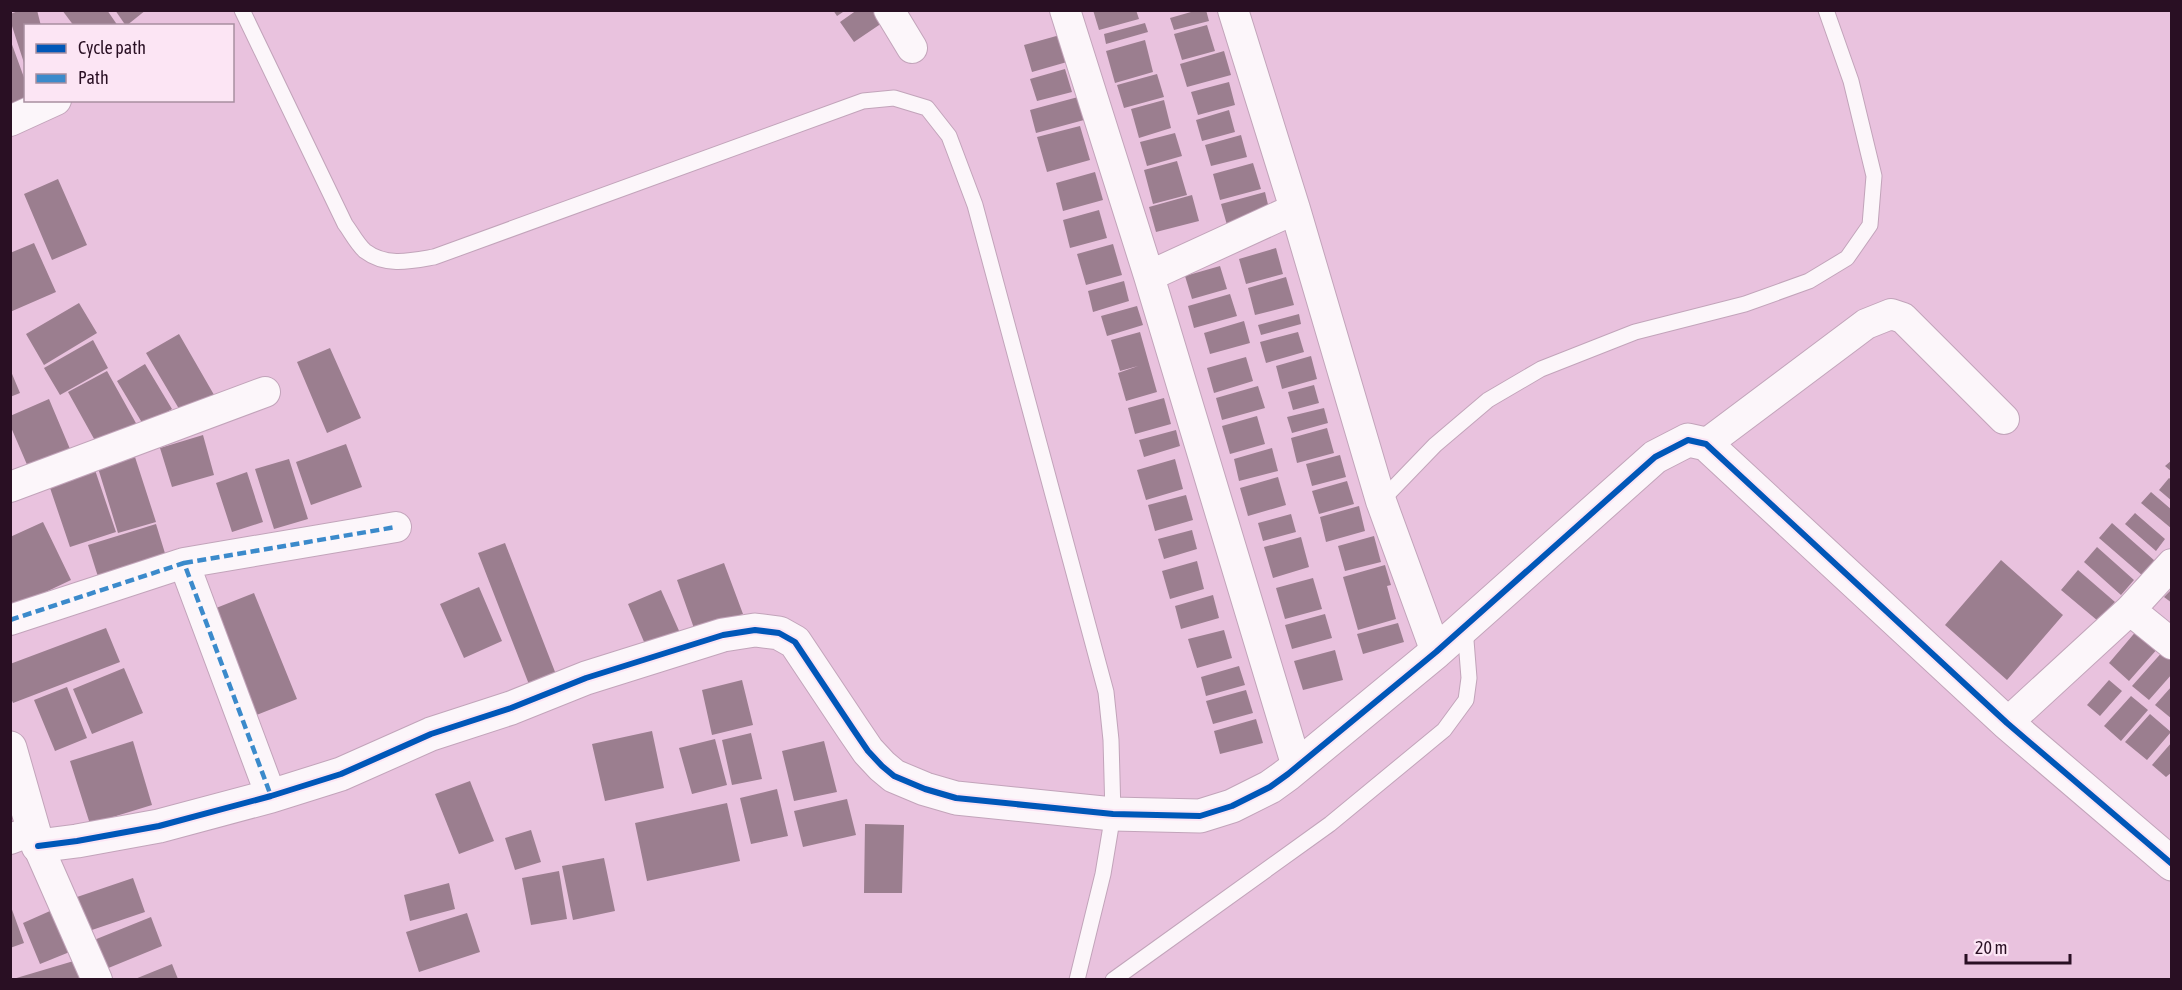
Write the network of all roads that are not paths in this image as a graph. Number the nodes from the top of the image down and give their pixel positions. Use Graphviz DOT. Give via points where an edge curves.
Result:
graph roads {
  1 [pos="242,10"];
  2 [pos="889,10"];
  3 [pos="1065,10"];
  4 [pos="1233,10"];
  5 [pos="1826,10"];
  6 [pos="912,48"];
  7 [pos="52,102"];
  8 [pos="10,121"];
  9 [pos="1295,210"];
  10 [pos="1149,276"];
  11 [pos="265,392"];
  12 [pos="2004,419"];
  13 [pos="1706,444"];
  14 [pos="10,487"];
  15 [pos="1381,501"];
  16 [pos="396,527"];
  17 [pos="184,563"];
  18 [pos="2172,564"];
  19 [pos="2130,610"];
  20 [pos="10,620"];
  21 [pos="1465,626"];
  22 [pos="2172,644"];
  23 [pos="1436,652"];
  24 [pos="2007,723"];
  25 [pos="10,748"];
  26 [pos="1297,767"];
  27 [pos="271,796"];
  28 [pos="1113,814"];
  29 [pos="28,838"];
  30 [pos="2172,864"];
  31 [pos="97,980"];
  32 [pos="1077,980"];
  33 [pos="1113,980"];
  1 -- 28 [label="lane" via="345,224 365,250 400,263 434,256 863,101 894,98 927,108 949,136 975,205 1106,692"];
  2 -- 6 [label="street"];
  3 -- 10 [label="street"];
  4 -- 9 [label="street"];
  5 -- 15 [label="lane" via="1851,81 1874,176 1870,225 1847,258 1809,281 1745,304 1635,332 1541,369 1488,400 1435,445"];
  7 -- 8 [label="street"];
  9 -- 10 [label="street"];
  9 -- 15 [label="street"];
  10 -- 26 [label="street"];
  11 -- 14 [label="street"];
  12 -- 13 [label="street" via="1904,318 1891,314 1866,324"];
  13 -- 21 [label="street" via="1688,440 1655,457"];
  13 -- 24 [label="street"];
  15 -- 23 [label="street"];
  16 -- 17 [label="street"];
  17 -- 20 [label="street"];
  17 -- 27 [label="street"];
  18 -- 19 [label="street"];
  19 -- 22 [label="street"];
  19 -- 24 [label="street"];
  21 -- 23 [label="street"];
  21 -- 33 [label="lane" via="1469,678 1466,700 1444,730 1329,824"];
  23 -- 26 [label="street"];
  24 -- 30 [label="street"];
  25 -- 29 [label="street"];
  26 -- 28 [label="street" via="1260,792 1200,816"];
  27 -- 28 [label="street" via="341,774 431,734 596,675 723,635 755,630 779,633 795,642 868,751 894,776 956,798"];
  27 -- 29 [label="street" via="159,826"];
  28 -- 32 [label="lane"];
  29 -- 31 [label="street"];
}
